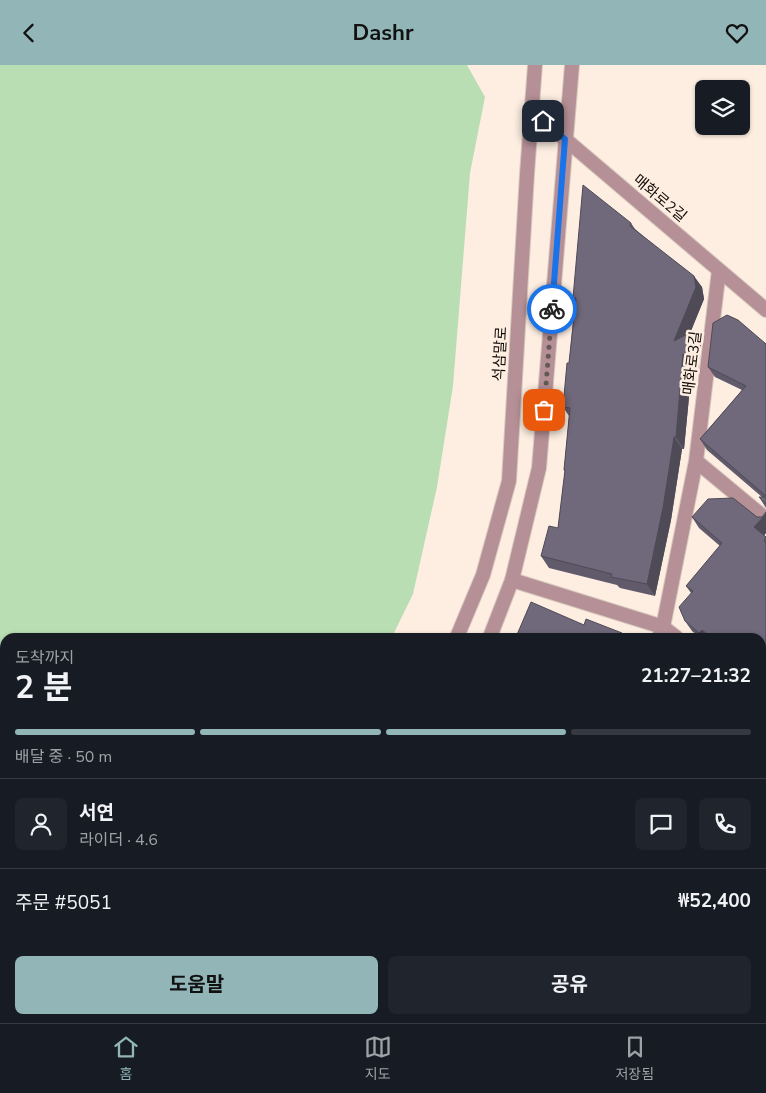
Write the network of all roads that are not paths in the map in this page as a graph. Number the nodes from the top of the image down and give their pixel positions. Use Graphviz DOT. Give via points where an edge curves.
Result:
graph roads {
  1 [pos="535,65"];
  2 [pos="572,65"];
  3 [pos="532,113"];
  4 [pos="565,139"];
  5 [pos="719,270"];
  6 [pos="766,310"];
  7 [pos="696,461"];
  8 [pos="766,519"];
  9 [pos="512,580"];
  10 [pos="661,632"];
  11 [pos="459,633"];
  12 [pos="492,633"];
  1 -- 3 [label="street, 석삼말로"];
  2 -- 4 [label="street"];
  3 -- 4 [label="street, 매화로2길"];
  3 -- 11 [label="street, 석삼말로" via="509,481 482,575"];
  4 -- 5 [label="street, 매화로2길"];
  4 -- 9 [label="street" via="539,468"];
  5 -- 6 [label="street, 매화로2길"];
  5 -- 7 [label="street, 매화로3길"];
  7 -- 8 [label="street"];
  7 -- 10 [label="street, 매화로3길"];
  9 -- 10 [label="street"];
  9 -- 12 [label="street"];
}
